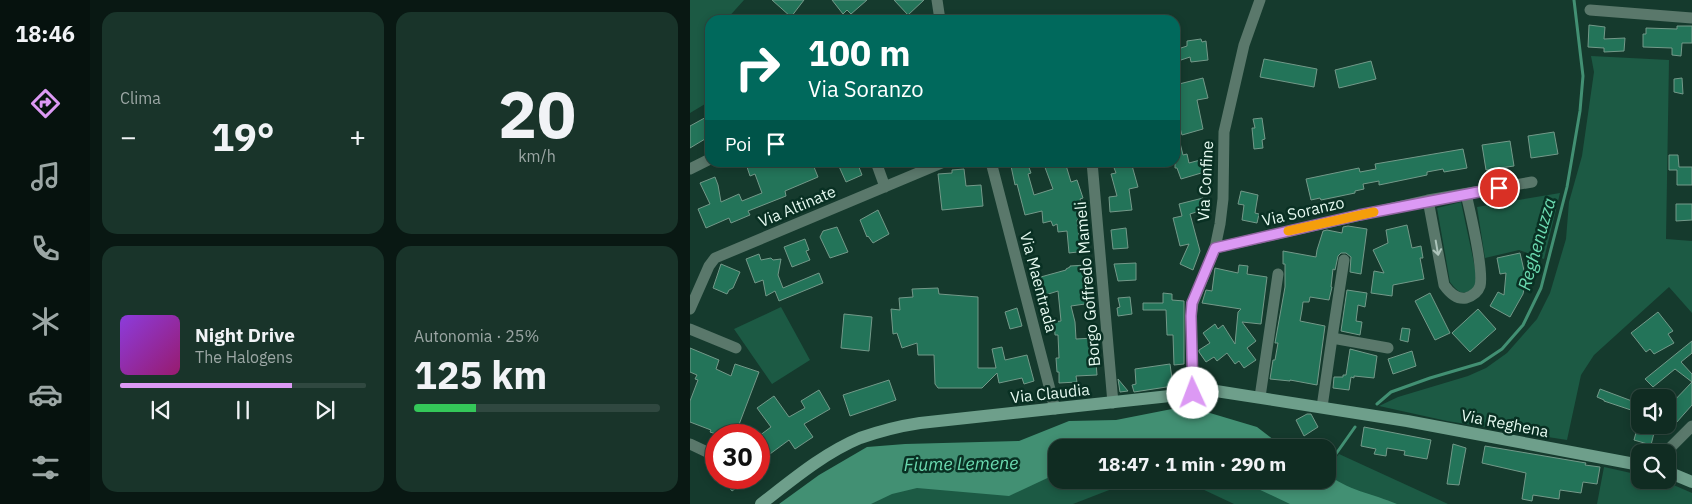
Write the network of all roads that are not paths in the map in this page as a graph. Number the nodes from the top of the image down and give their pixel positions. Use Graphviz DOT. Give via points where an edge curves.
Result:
graph roads {
  1 [pos="937,0"];
  2 [pos="1260,0"];
  3 [pos="1590,10"];
  4 [pos="939,15"];
  5 [pos="1692,18"];
  6 [pos="705,162"];
  7 [pos="878,167"];
  8 [pos="932,167"];
  9 [pos="992,167"];
  10 [pos="1092,167"];
  11 [pos="690,169"];
  12 [pos="1532,182"];
  13 [pos="885,187"];
  14 [pos="1466,194"];
  15 [pos="1428,200"];
  16 [pos="1215,248"];
  17 [pos="1344,260"];
  18 [pos="1278,274"];
  19 [pos="690,310"];
  20 [pos="690,329"];
  21 [pos="1332,338"];
  22 [pos="736,348"];
  23 [pos="1388,348"];
  24 [pos="1193,393"];
  25 [pos="1260,397"];
  26 [pos="1114,403"];
  27 [pos="1322,407"];
  28 [pos="1055,409"];
  29 [pos="1363,414"];
  30 [pos="1692,426"];
  31 [pos="690,444"];
  32 [pos="1674,444"];
  33 [pos="705,451"];
  34 [pos="1631,463"];
  35 [pos="1676,475"];
  36 [pos="1692,482"];
  37 [pos="761,504"];
  1 -- 4 [label="street"];
  2 -- 16 [label="street, Via Confine" via="1244,45 1224,132 1224,199"];
  3 -- 5 [label="street"];
  6 -- 11 [label="street"];
  7 -- 13 [label="street"];
  8 -- 13 [label="street, Via Altinate"];
  9 -- 28 [label="street, Via Maentrada"];
  10 -- 26 [label="street, Borgo Goffredo Mameli"];
  12 -- 14 [label="street, Via Soranzo"];
  13 -- 19 [label="street, Via Altinate" via="715,258"];
  14 -- 15 [label="street, Via Soranzo"];
  15 -- 14 [label="street, one-way" via="1444,285 1458,298 1466,298 1480,287 1481,276"];
  15 -- 16 [label="street, Via Soranzo"];
  16 -- 24 [label="street, Via Confine" via="1192,303"];
  17 -- 21 [label="street"];
  18 -- 25 [label="street"];
  20 -- 22 [label="street"];
  21 -- 23 [label="street"];
  21 -- 27 [label="street"];
  24 -- 25 [label="street, Via Claudia" via="1216,391"];
  24 -- 26 [label="street, Via Claudia"];
  25 -- 27 [label="street, Via Claudia"];
  26 -- 28 [label="street, Via Claudia"];
  27 -- 29 [label="street, Via Claudia"];
  28 -- 37 [label="street, Via Claudia" via="920,423 876,432 826,456"];
  29 -- 34 [label="street, Via Reghena"];
  30 -- 32 [label="street"];
  31 -- 33 [label="street"];
  35 -- 36 [label="street"];
}
